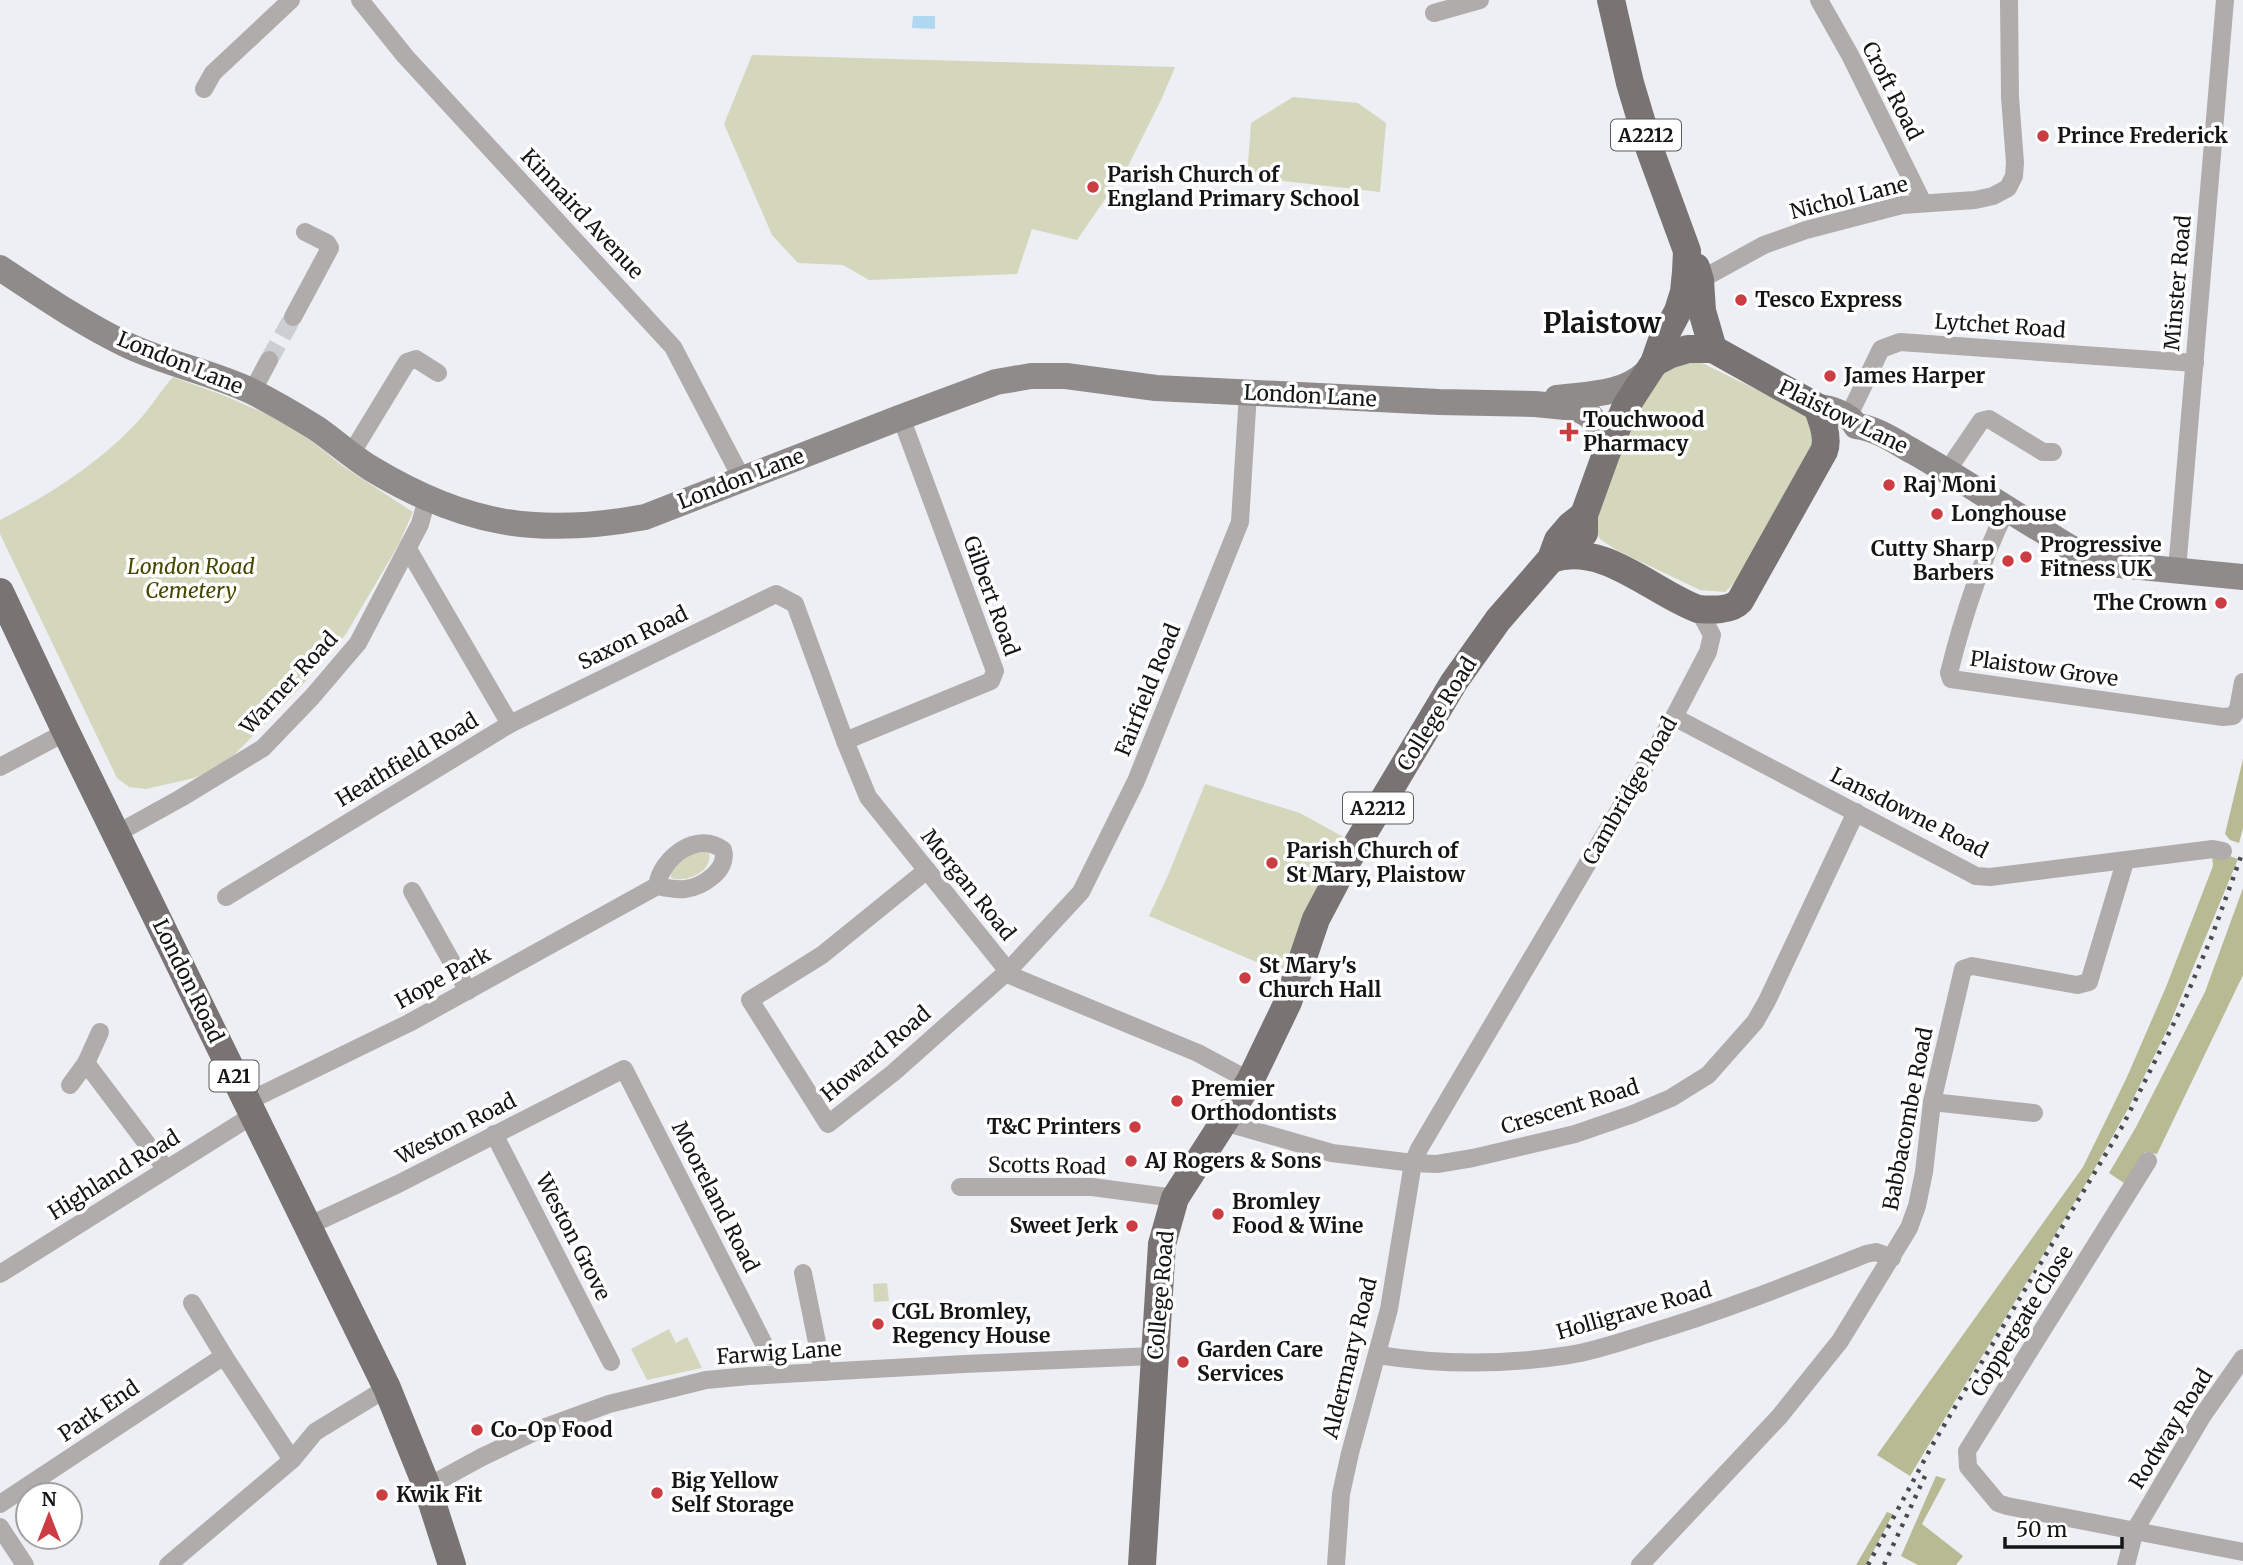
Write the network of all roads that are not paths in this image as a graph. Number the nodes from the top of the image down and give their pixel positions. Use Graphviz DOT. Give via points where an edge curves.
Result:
graph roads {
  1 [pos="291,0"];
  2 [pos="360,0"];
  3 [pos="1480,0"];
  4 [pos="1611,0"];
  5 [pos="1819,0"];
  6 [pos="2009,0"];
  7 [pos="2225,0"];
  8 [pos="1434,13"];
  9 [pos="204,89"];
  10 [pos="1923,203"];
  11 [pos="305,232"];
  12 [pos="1686,251"];
  13 [pos="0,268"];
  14 [pos="1700,280"];
  15 [pos="293,317"];
  16 [pos="1713,349"];
  17 [pos="269,360"];
  18 [pos="2195,363"];
  19 [pos="1650,368"];
  20 [pos="438,373"];
  21 [pos="252,391"];
  22 [pos="1248,393"];
  23 [pos="1535,404"];
  24 [pos="1839,416"];
  25 [pos="899,418"];
  26 [pos="2053,452"];
  27 [pos="352,454"];
  28 [pos="1606,454"];
  29 [pos="1947,471"];
  30 [pos="742,479"];
  31 [pos="427,499"];
  32 [pos="2006,510"];
  33 [pos="1584,516"];
  34 [pos="408,549"];
  35 [pos="1551,559"];
  36 [pos="1604,561"];
  37 [pos="2177,569"];
  38 [pos="2243,577"];
  39 [pos="0,593"];
  40 [pos="776,594"];
  41 [pos="1698,609"];
  42 [pos="2243,682"];
  43 [pos="1674,717"];
  44 [pos="510,724"];
  45 [pos="66,732"];
  46 [pos="845,741"];
  47 [pos="0,767"];
  48 [pos="1857,812"];
  49 [pos="116,834"];
  50 [pos="2222,851"];
  51 [pos="2124,862"];
  52 [pos="927,870"];
  53 [pos="657,886"];
  54 [pos="412,891"];
  55 [pos="226,897"];
  56 [pos="1008,971"];
  57 [pos="468,991"];
  58 [pos="100,1032"];
  59 [pos="86,1063"];
  60 [pos="624,1069"];
  61 [pos="1250,1081"];
  62 [pos="71,1085"];
  63 [pos="1932,1102"];
  64 [pos="250,1109"];
  65 [pos="2034,1113"];
  66 [pos="1224,1122"];
  67 [pos="494,1133"];
  68 [pos="2148,1161"];
  69 [pos="1413,1163"];
  70 [pos="166,1169"];
  71 [pos="960,1187"];
  72 [pos="1175,1198"];
  73 [pos="308,1226"];
  74 [pos="1892,1258"];
  75 [pos="803,1273"];
  76 [pos="0,1274"];
  77 [pos="192,1303"];
  78 [pos="772,1347"];
  79 [pos="1378,1355"];
  80 [pos="224,1356"];
  81 [pos="1154,1356"];
  82 [pos="2243,1358"];
  83 [pos="611,1362"];
  84 [pos="823,1372"];
  85 [pos="387,1388"];
  86 [pos="292,1460"];
  87 [pos="427,1487"];
  88 [pos="0,1504"];
  89 [pos="0,1527"];
  90 [pos="2135,1531"];
  91 [pos="2243,1552"];
  92 [pos="25,1565"];
  93 [pos="168,1565"];
  94 [pos="452,1565"];
  95 [pos="1142,1565"];
  96 [pos="1336,1565"];
  97 [pos="1640,1565"];
  98 [pos="2126,1565"];
  1 -- 9 [label="street" via="213,72"];
  2 -- 30 [label="street, Kinnaird Avenue" via="405,56 673,347"];
  3 -- 8 [label="street"];
  4 -- 12 [label="main road, A2212" via="1640,116"];
  5 -- 10 [label="street, Croft Road"];
  6 -- 10 [label="street, Nichol Lane" via="2014,176 2008,188 1993,196"];
  7 -- 18 [label="street, Minster Road"];
  10 -- 14 [label="street, Nichol Lane" via="1806,230 1764,245"];
  11 -- 15 [label="street" via="330,248"];
  12 -- 14 [label="main road"];
  12 -- 19 [label="main road, A2212" via="1684,292"];
  13 -- 21 [label="street, London Lane" via="127,345"];
  14 -- 16 [label="main road" via="1702,311"];
  16 -- 19 [label="main road" via="1671,354"];
  16 -- 24 [label="main road, Plaistow Lane"];
  17 -- 21 [label="street"];
  18 -- 24 [label="street, Lytchet Road" via="1900,342 1881,349 1852,411"];
  18 -- 37 [label="street, Minster Road"];
  19 -- 23 [label="street" via="1625,387"];
  19 -- 28 [label="main road, College Road / A2212" via="1626,406"];
  20 -- 27 [label="street" via="416,359 407,362"];
  21 -- 27 [label="street, London Lane"];
  22 -- 23 [label="street, London Lane"];
  22 -- 25 [label="street, London Lane" via="1031,376 996,382"];
  22 -- 56 [label="street, Fairfield Road" via="1240,522 1136,782 1081,892"];
  23 -- 28 [label="street" via="1584,411 1600,431"];
  24 -- 29 [label="street, Plaistow Lane"];
  24 -- 41 [label="main road" via="1822,421 1827,444 1740,601 1736,606"];
  25 -- 30 [label="street, London Lane"];
  25 -- 46 [label="street, Gilbert Road" via="995,671 991,681"];
  26 -- 29 [label="street" via="2042,452 1989,419 1981,421"];
  27 -- 31 [label="street, London Lane"];
  28 -- 33 [label="main road, College Road / A2212"];
  29 -- 32 [label="street, Plaistow Lane"];
  30 -- 31 [label="street, London Lane" via="645,516 601,525 507,523"];
  31 -- 34 [label="street, Warner Road"];
  32 -- 37 [label="street, Plaistow Lane" via="2089,559"];
  32 -- 42 [label="street, Plaistow Grove" via="1967,609 1951,679 2223,717 2233,716 2238,709"];
  33 -- 35 [label="main road, College Road / A2212" via="1558,540"];
  33 -- 36 [label="main road" via="1584,534"];
  34 -- 44 [label="street, Heathfield Road"];
  34 -- 49 [label="street, Warner Road" via="358,642 263,748"];
  35 -- 36 [label="main road" via="1577,556"];
  35 -- 61 [label="main road, College Road / A2212" via="1498,620 1454,682 1344,866 1317,919 1288,1002"];
  36 -- 41 [label="main road"];
  37 -- 38 [label="street, Plaistow Lane"];
  39 -- 45 [label="main road, London Road / A21"];
  40 -- 44 [label="street, Saxon Road"];
  40 -- 46 [label="street, Morgan Road" via="796,604"];
  41 -- 43 [label="street, Cambridge Road" via="1712,635"];
  43 -- 48 [label="street, Lansdowne Road"];
  43 -- 69 [label="street, Cambridge Road"];
  44 -- 55 [label="street, Heathfield Road"];
  45 -- 47 [label="street"];
  45 -- 49 [label="main road, London Road / A21"];
  46 -- 52 [label="street, Morgan Road" via="868,797"];
  48 -- 51 [label="street, Lansdowne Road" via="1976,876"];
  48 -- 69 [label="street, Crescent Road" via="1768,1001 1708,1075 1671,1098 1576,1133 1473,1158"];
  49 -- 64 [label="main road, London Road / A21"];
  50 -- 51 [label="street, Lansdowne Road"];
  51 -- 63 [label="street, Babbacombe Road" via="2089,982 2077,985 1972,966 1963,969"];
  52 -- 56 [label="street, Morgan Road"];
  52 -- 56 [label="street, Howard Road" via="822,954 750,1000 828,1124"];
  53 -- 57 [label="street, Hope Park"];
  54 -- 57 [label="street"];
  56 -- 61 [label="street, Morgan Road"];
  57 -- 64 [label="street, Hope Park"];
  58 -- 59 [label="street"];
  59 -- 62 [label="street"];
  59 -- 70 [label="street"];
  60 -- 67 [label="street, Weston Road"];
  60 -- 78 [label="street, Mooreland Road"];
  61 -- 66 [label="main road, College Road / A2212"];
  63 -- 65 [label="street"];
  63 -- 74 [label="street, Babbacombe Road" via="1917,1206"];
  64 -- 70 [label="street, Highland Road"];
  64 -- 73 [label="main road, London Road / A21"];
  66 -- 69 [label="street, Crescent Road" via="1332,1153"];
  66 -- 72 [label="main road, College Road / A2212"];
  67 -- 73 [label="street, Weston Road"];
  67 -- 83 [label="street, Weston Grove"];
  68 -- 90 [label="street, Coppergate Close" via="1967,1451 1968,1467 1998,1503"];
  69 -- 79 [label="street, Aldermary Road" via="1390,1309"];
  70 -- 76 [label="street, Highland Road"];
  71 -- 72 [label="street, Scotts Road" via="1092,1187"];
  72 -- 81 [label="main road, College Road / A2212" via="1162,1244"];
  73 -- 85 [label="main road, London Road / A21"];
  74 -- 79 [label="street, Holligrave Road" via="1866,1254 1736,1305 1572,1355 1495,1362 1428,1362"];
  74 -- 97 [label="street, Babbacombe Road" via="1840,1340 1779,1417"];
  75 -- 84 [label="street"];
  77 -- 80 [label="street"];
  79 -- 96 [label="street, Aldermary Road" via="1347,1467"];
  80 -- 86 [label="street"];
  80 -- 88 [label="street, Park End"];
  81 -- 84 [label="street, Farwig Lane"];
  81 -- 95 [label="main road, College Road / A2212"];
  82 -- 90 [label="street, Rodway Road" via="2203,1415"];
  84 -- 87 [label="street, Farwig Lane" via="706,1380 609,1404 543,1428"];
  85 -- 86 [label="street" via="315,1432"];
  85 -- 87 [label="main road, London Road / A21"];
  86 -- 93 [label="street"];
  87 -- 94 [label="main road, London Road / A21"];
  89 -- 92 [label="street"];
  90 -- 91 [label="street"];
  90 -- 98 [label="street, Rodway Road"];
}
